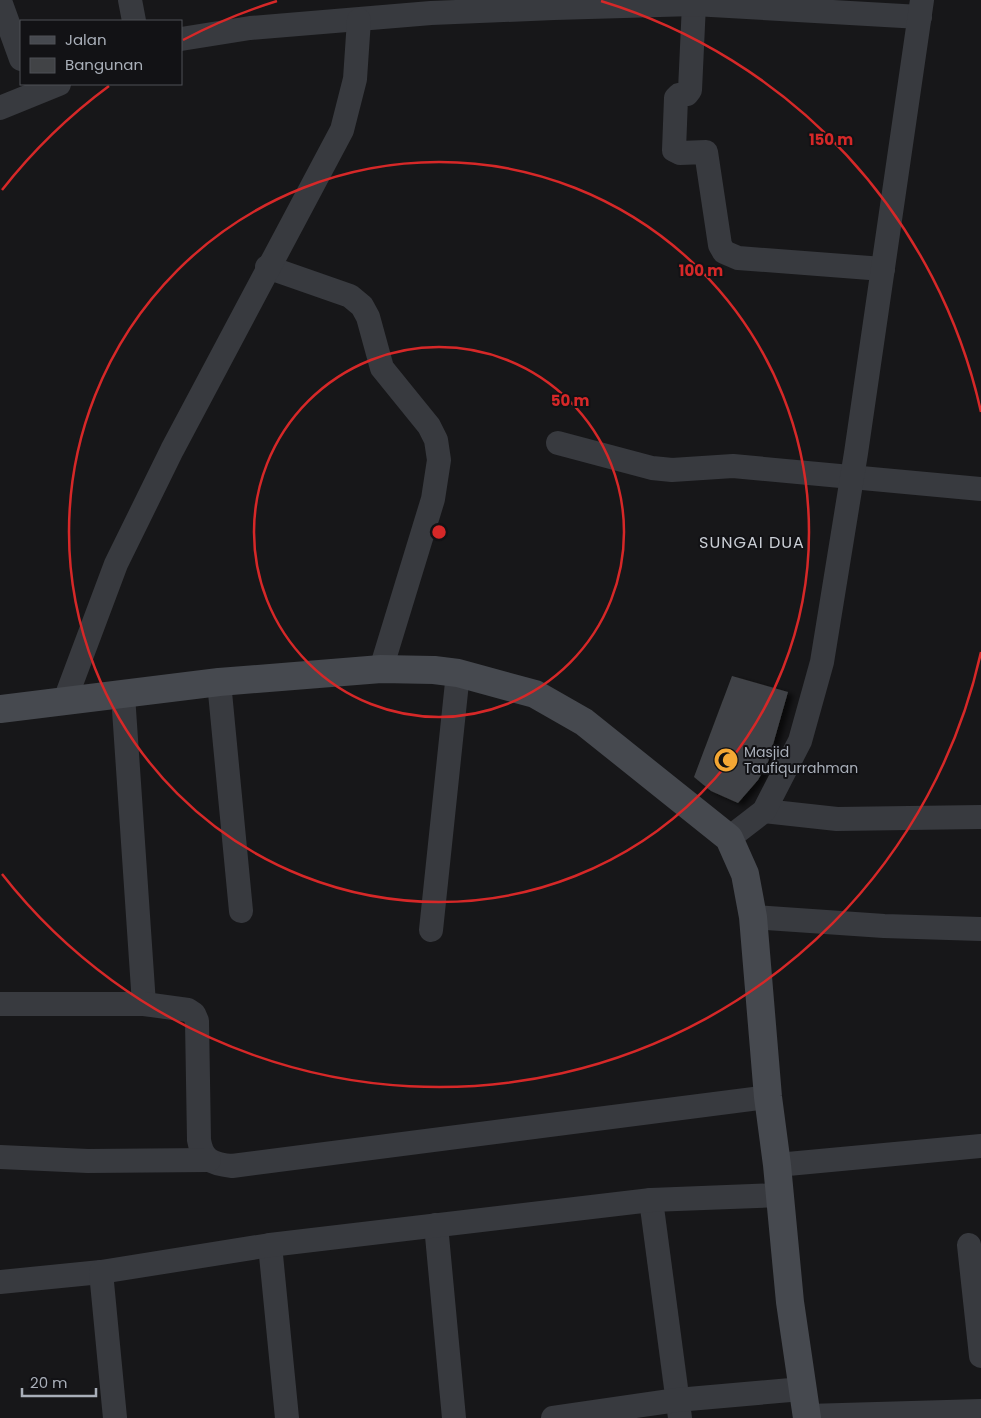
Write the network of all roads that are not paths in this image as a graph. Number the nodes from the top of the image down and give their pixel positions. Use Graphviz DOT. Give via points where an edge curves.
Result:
graph roads {
  1 [pos="130,0"];
  2 [pos="0,1"];
  3 [pos="555,4"];
  4 [pos="694,4"];
  5 [pos="387,9"];
  6 [pos="921,9"];
  7 [pos="134,20"];
  8 [pos="359,20"];
  9 [pos="182,38"];
  10 [pos="20,56"];
  11 [pos="54,85"];
  12 [pos="32,89"];
  13 [pos="0,108"];
  14 [pos="268,267"];
  15 [pos="883,268"];
  16 [pos="558,443"];
  17 [pos="852,476"];
  18 [pos="981,489"];
  19 [pos="381,669"];
  20 [pos="458,673"];
  21 [pos="219,682"];
  22 [pos="124,695"];
  23 [pos="65,700"];
  24 [pos="0,709"];
  25 [pos="764,811"];
  26 [pos="981,817"];
  27 [pos="729,838"];
  28 [pos="241,911"];
  29 [pos="754,917"];
  30 [pos="981,929"];
  31 [pos="431,930"];
  32 [pos="0,1004"];
  33 [pos="144,1004"];
  34 [pos="768,1097"];
  35 [pos="981,1146"];
  36 [pos="0,1157"];
  37 [pos="209,1160"];
  38 [pos="777,1165"];
  39 [pos="780,1195"];
  40 [pos="651,1200"];
  41 [pos="436,1225"];
  42 [pos="270,1244"];
  43 [pos="969,1245"];
  44 [pos="101,1272"];
  45 [pos="0,1282"];
  46 [pos="981,1356"];
  47 [pos="802,1389"];
  48 [pos="679,1409"];
  49 [pos="981,1411"];
  50 [pos="807,1417"];
  51 [pos="115,1418"];
  52 [pos="287,1418"];
  53 [pos="454,1418"];
  54 [pos="553,1418"];
  1 -- 7 [label="street"];
  2 -- 10 [label="street"];
  3 -- 4 [label="street"];
  3 -- 5 [label="street"];
  4 -- 6 [label="street"];
  4 -- 15 [label="street" via="690,90 676,98 674,150 680,153 706,152 720,245 724,252 738,258"];
  5 -- 8 [label="street"];
  6 -- 15 [label="street"];
  8 -- 9 [label="street" via="250,28"];
  8 -- 14 [label="street" via="355,79 342,130"];
  11 -- 12 [label="street"];
  12 -- 13 [label="street"];
  14 -- 19 [label="street" via="350,296 362,306 382,368 429,426 436,440 439,460 433,499"];
  14 -- 23 [label="street" via="116,564"];
  15 -- 17 [label="street"];
  16 -- 17 [label="street" via="652,468 732,466"];
  17 -- 18 [label="street"];
  17 -- 25 [label="street" via="822,662 800,740"];
  19 -- 20 [label="main road"];
  19 -- 21 [label="main road"];
  20 -- 27 [label="main road" via="536,694 584,722"];
  20 -- 31 [label="street"];
  21 -- 22 [label="main road"];
  21 -- 28 [label="street"];
  22 -- 23 [label="main road"];
  22 -- 33 [label="street"];
  23 -- 24 [label="main road"];
  25 -- 26 [label="street" via="837,820"];
  25 -- 27 [label="street"];
  27 -- 29 [label="main road" via="745,874"];
  29 -- 30 [label="street"];
  29 -- 34 [label="main road"];
  32 -- 33 [label="street"];
  33 -- 37 [label="street" via="188,1010 197,1021 199,1140 201,1154"];
  34 -- 37 [label="street" via="232,1166"];
  34 -- 38 [label="main road"];
  35 -- 38 [label="street"];
  36 -- 37 [label="street" via="88,1161"];
  38 -- 39 [label="main road"];
  39 -- 40 [label="street"];
  39 -- 47 [label="main road"];
  40 -- 41 [label="street"];
  40 -- 48 [label="street"];
  41 -- 42 [label="street"];
  41 -- 53 [label="street"];
  42 -- 44 [label="street"];
  42 -- 52 [label="street"];
  43 -- 46 [label="street"];
  44 -- 45 [label="street"];
  44 -- 51 [label="street"];
  47 -- 48 [label="street"];
  47 -- 50 [label="main road"];
  48 -- 54 [label="street"];
  49 -- 50 [label="street"];
}
